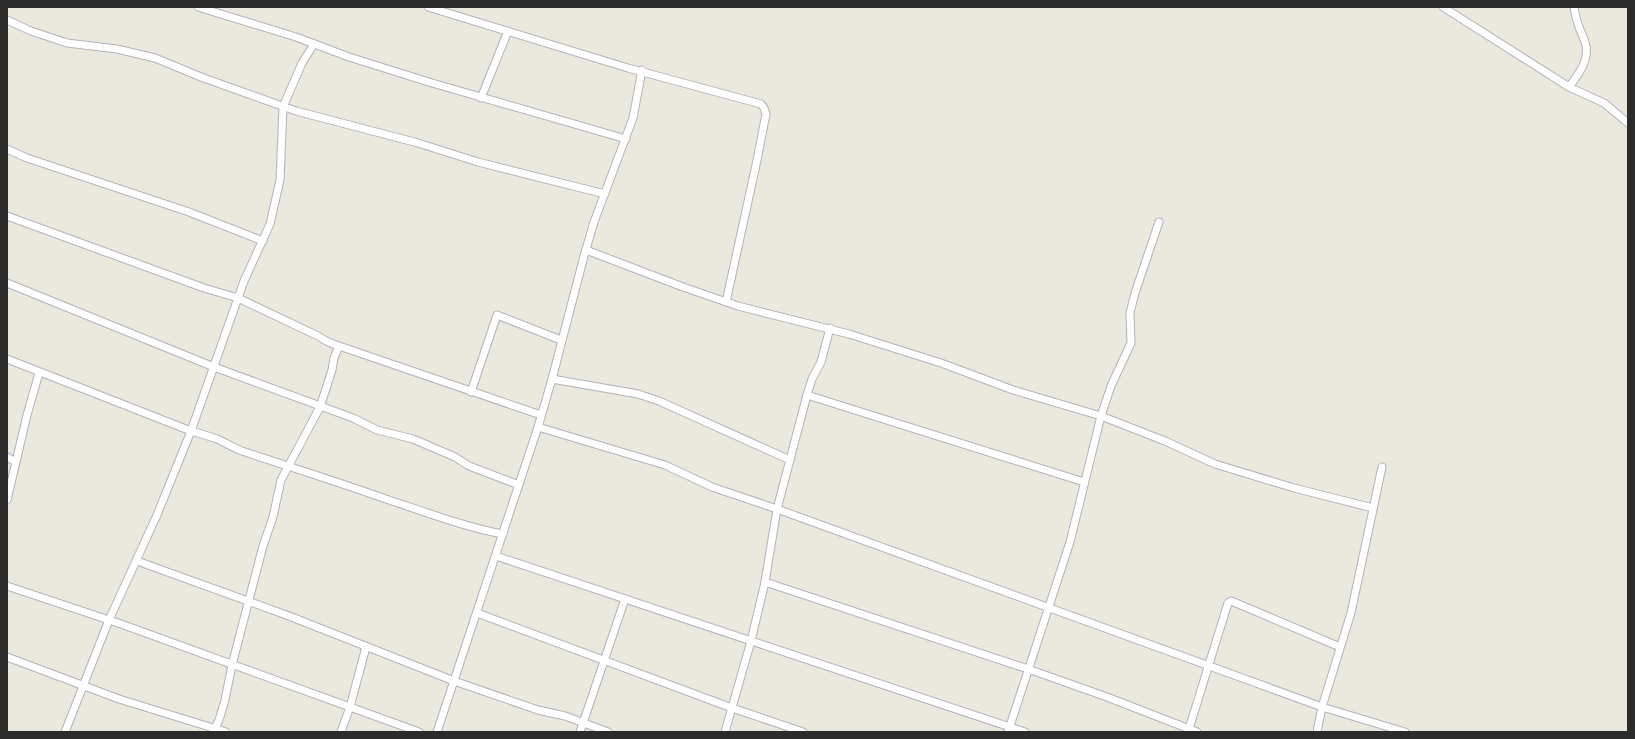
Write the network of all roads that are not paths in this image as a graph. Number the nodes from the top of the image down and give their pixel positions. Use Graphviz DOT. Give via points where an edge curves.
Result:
graph roads {
  1 [pos="198,7"];
  2 [pos="428,7"];
  3 [pos="1443,7"];
  4 [pos="1574,7"];
  5 [pos="7,20"];
  6 [pos="508,31"];
  7 [pos="314,44"];
  8 [pos="642,70"];
  9 [pos="1569,87"];
  10 [pos="481,98"];
  11 [pos="283,107"];
  12 [pos="1628,123"];
  13 [pos="626,139"];
  14 [pos="7,149"];
  15 [pos="605,194"];
  16 [pos="7,216"];
  17 [pos="1159,222"];
  18 [pos="263,240"];
  19 [pos="586,250"];
  20 [pos="7,283"];
  21 [pos="238,298"];
  22 [pos="726,302"];
  23 [pos="830,328"];
  24 [pos="561,340"];
  25 [pos="339,346"];
  26 [pos="7,360"];
  27 [pos="214,367"];
  28 [pos="39,373"];
  29 [pos="552,379"];
  30 [pos="471,392"];
  31 [pos="807,395"];
  32 [pos="320,407"];
  33 [pos="541,415"];
  34 [pos="1101,416"];
  35 [pos="538,427"];
  36 [pos="191,431"];
  37 [pos="7,457"];
  38 [pos="790,460"];
  39 [pos="16,462"];
  40 [pos="288,465"];
  41 [pos="1382,467"];
  42 [pos="1084,482"];
  43 [pos="519,485"];
  44 [pos="7,500"];
  45 [pos="1373,508"];
  46 [pos="777,509"];
  47 [pos="503,534"];
  48 [pos="496,556"];
  49 [pos="137,561"];
  50 [pos="765,582"];
  51 [pos="7,586"];
  52 [pos="626,600"];
  53 [pos="249,601"];
  54 [pos="1049,607"];
  55 [pos="477,613"];
  56 [pos="109,620"];
  57 [pos="751,641"];
  58 [pos="366,647"];
  59 [pos="1340,647"];
  60 [pos="7,656"];
  61 [pos="604,661"];
  62 [pos="232,665"];
  63 [pos="1209,666"];
  64 [pos="1028,669"];
  65 [pos="454,681"];
  66 [pos="84,686"];
  67 [pos="1322,707"];
  68 [pos="350,708"];
  69 [pos="732,708"];
  70 [pos="582,723"];
  71 [pos="1009,729"];
  72 [pos="214,730"];
  73 [pos="1188,730"];
  74 [pos="65,732"];
  75 [pos="226,732"];
  76 [pos="341,732"];
  77 [pos="419,732"];
  78 [pos="437,732"];
  79 [pos="580,732"];
  80 [pos="608,732"];
  81 [pos="725,732"];
  82 [pos="803,732"];
  83 [pos="1025,732"];
  84 [pos="1197,732"];
  85 [pos="1317,732"];
  86 [pos="1405,732"];
  1 -- 7 [label="street"];
  2 -- 6 [label="street"];
  3 -- 9 [label="street"];
  4 -- 9 [label="street" via="1576,22 1586,43 1586,56 1583,67"];
  5 -- 11 [label="street" via="68,43 117,49 155,58"];
  6 -- 8 [label="street"];
  6 -- 10 [label="street"];
  7 -- 10 [label="street"];
  7 -- 11 [label="street" via="302,63"];
  8 -- 13 [label="street"];
  8 -- 22 [label="street" via="761,104 764,108 766,114"];
  9 -- 12 [label="street" via="1604,104"];
  10 -- 13 [label="street"];
  11 -- 15 [label="street" via="478,162"];
  11 -- 18 [label="street" via="280,180 270,224"];
  13 -- 15 [label="street"];
  14 -- 18 [label="street"];
  15 -- 19 [label="street"];
  16 -- 21 [label="street"];
  17 -- 34 [label="street" via="1130,313 1131,344 1111,386"];
  18 -- 21 [label="street"];
  19 -- 22 [label="street"];
  19 -- 24 [label="street"];
  20 -- 27 [label="street"];
  21 -- 25 [label="street"];
  21 -- 27 [label="street"];
  22 -- 23 [label="street"];
  23 -- 31 [label="street" via="821,362"];
  23 -- 34 [label="street" via="941,363 1013,390"];
  24 -- 29 [label="street"];
  24 -- 30 [label="street" via="497,315"];
  25 -- 30 [label="street"];
  25 -- 32 [label="street"];
  26 -- 28 [label="street"];
  27 -- 32 [label="street"];
  27 -- 36 [label="street"];
  28 -- 36 [label="street"];
  28 -- 39 [label="street"];
  29 -- 33 [label="street"];
  29 -- 38 [label="street" via="638,394 659,401"];
  30 -- 33 [label="street"];
  31 -- 38 [label="street"];
  31 -- 42 [label="street"];
  32 -- 40 [label="street"];
  32 -- 43 [label="street" via="354,418 377,430 413,439 455,457 469,466"];
  33 -- 35 [label="street"];
  34 -- 42 [label="street"];
  34 -- 45 [label="street" via="1215,464"];
  35 -- 43 [label="street"];
  35 -- 46 [label="street" via="665,465 712,487"];
  36 -- 40 [label="street" via="218,439 239,450"];
  36 -- 49 [label="street"];
  37 -- 39 [label="street"];
  38 -- 46 [label="street"];
  39 -- 44 [label="street"];
  40 -- 47 [label="street" via="372,495"];
  40 -- 53 [label="street" via="281,480"];
  41 -- 45 [label="street"];
  42 -- 54 [label="street" via="1070,542"];
  43 -- 47 [label="street"];
  45 -- 59 [label="street" via="1351,613"];
  46 -- 50 [label="street"];
  46 -- 54 [label="street"];
  47 -- 48 [label="street"];
  48 -- 52 [label="street"];
  48 -- 55 [label="street"];
  49 -- 53 [label="street"];
  49 -- 56 [label="street"];
  50 -- 57 [label="street"];
  50 -- 64 [label="street"];
  51 -- 56 [label="street"];
  52 -- 57 [label="street"];
  52 -- 61 [label="street"];
  53 -- 58 [label="street"];
  53 -- 62 [label="street"];
  54 -- 63 [label="street"];
  54 -- 64 [label="street"];
  55 -- 61 [label="street"];
  55 -- 65 [label="street"];
  56 -- 62 [label="street"];
  56 -- 66 [label="street"];
  57 -- 69 [label="street"];
  57 -- 71 [label="street"];
  58 -- 65 [label="street"];
  58 -- 68 [label="street"];
  59 -- 63 [label="street" via="1232,601 1228,603"];
  59 -- 67 [label="street"];
  60 -- 66 [label="street"];
  61 -- 69 [label="street"];
  61 -- 70 [label="street"];
  62 -- 68 [label="street"];
  62 -- 72 [label="street" via="225,700"];
  63 -- 67 [label="street"];
  63 -- 73 [label="street"];
  64 -- 71 [label="street"];
  64 -- 73 [label="street"];
  65 -- 70 [label="street"];
  65 -- 78 [label="street"];
  66 -- 72 [label="street"];
  66 -- 74 [label="street"];
  67 -- 85 [label="street"];
  67 -- 86 [label="street"];
  68 -- 76 [label="street"];
  68 -- 77 [label="street"];
  69 -- 81 [label="street"];
  69 -- 82 [label="street"];
  70 -- 79 [label="street"];
  70 -- 80 [label="street"];
  71 -- 83 [label="street"];
  72 -- 75 [label="street"];
  73 -- 84 [label="street"];
}
